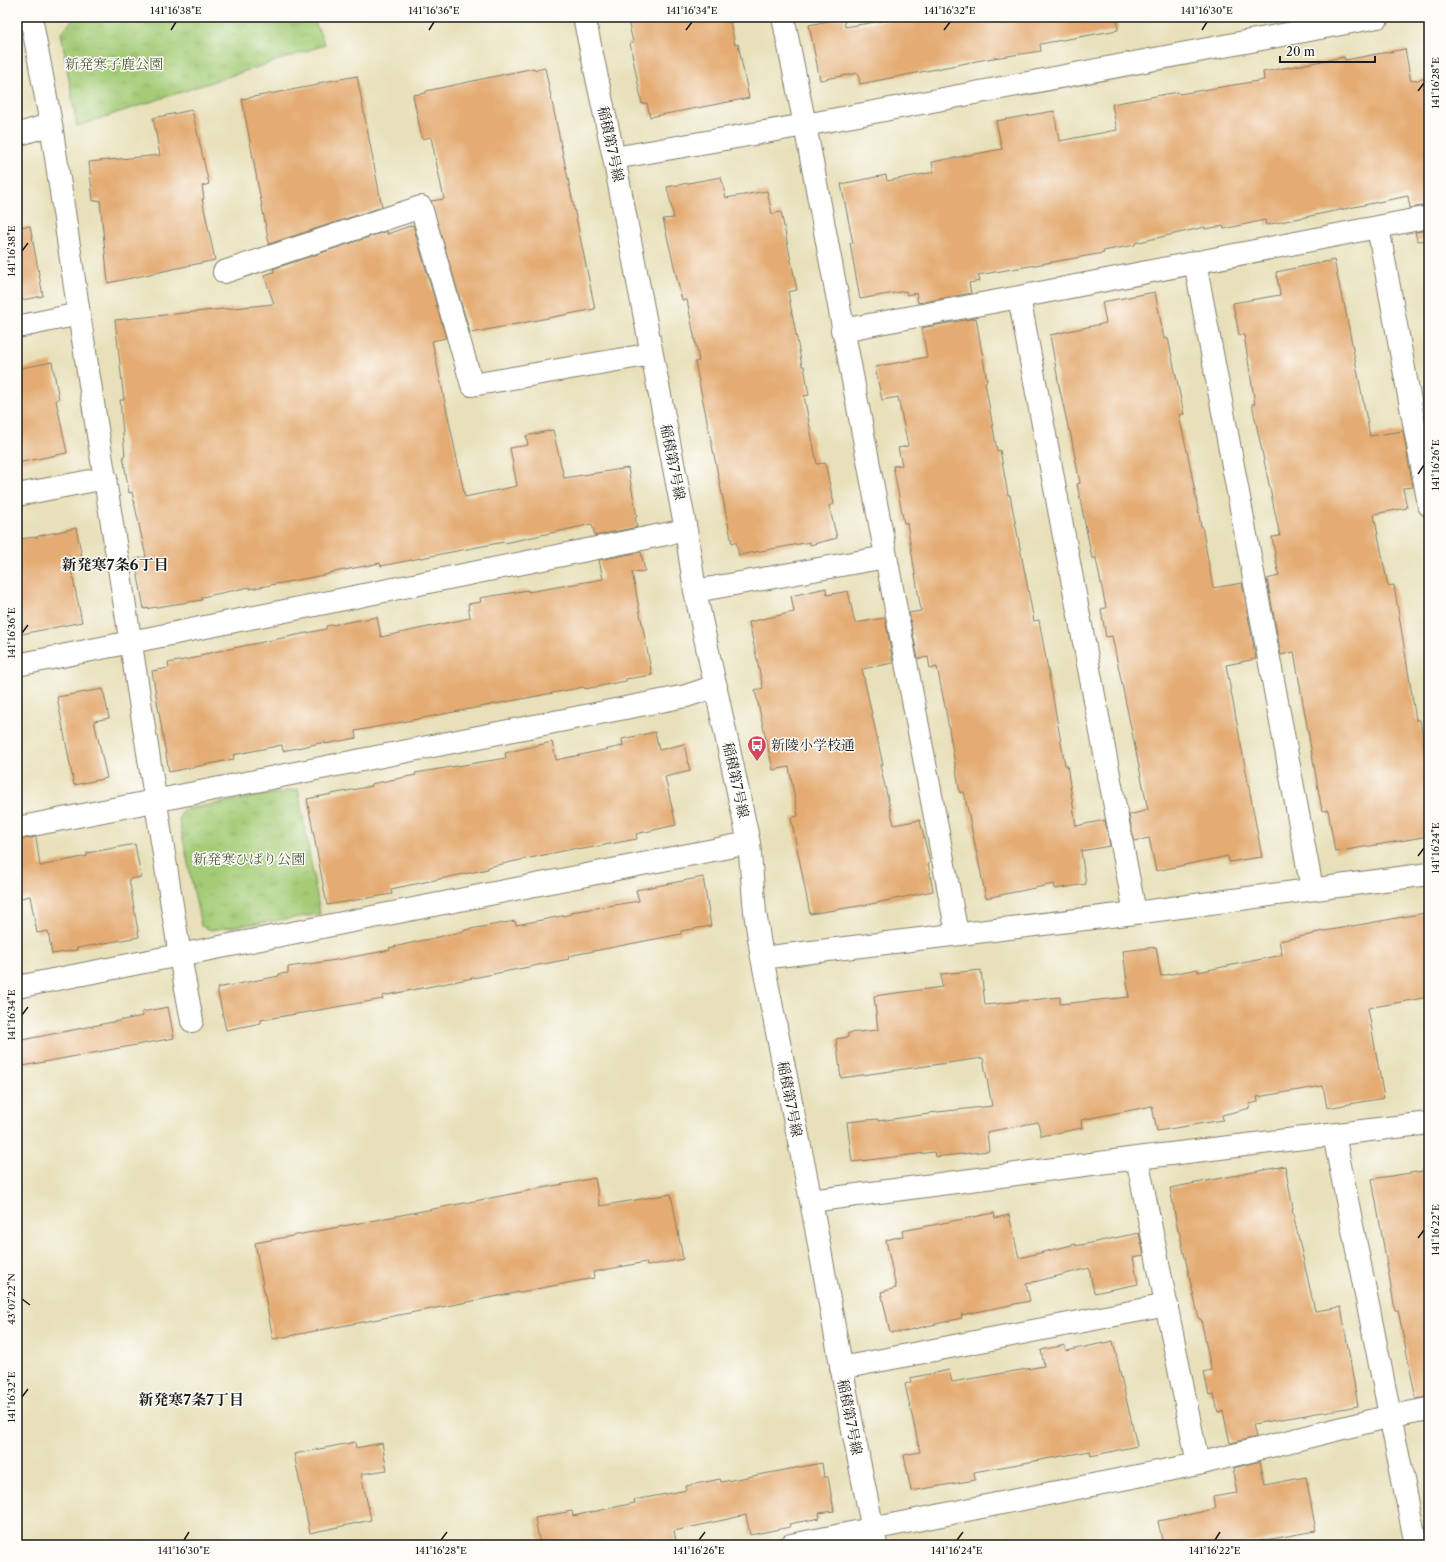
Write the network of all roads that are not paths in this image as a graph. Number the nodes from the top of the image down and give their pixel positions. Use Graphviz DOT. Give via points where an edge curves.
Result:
graph roads {
  1 [pos="31,17"];
  2 [pos="584,17"];
  3 [pos="782,17"];
  4 [pos="1378,17"];
  5 [pos="51,124"];
  6 [pos="805,125"];
  7 [pos="17,135"];
  8 [pos="614,158"];
  9 [pos="1429,217"];
  10 [pos="1378,227"];
  11 [pos="1195,262"];
  12 [pos="224,272"];
  13 [pos="1019,297"];
  14 [pos="79,314"];
  15 [pos="17,327"];
  16 [pos="842,330"];
  17 [pos="652,354"];
  18 [pos="106,478"];
  19 [pos="17,495"];
  20 [pos="1429,505"];
  21 [pos="686,530"];
  22 [pos="886,557"];
  23 [pos="695,591"];
  24 [pos="131,642"];
  25 [pos="17,665"];
  26 [pos="716,686"];
  27 [pos="156,801"];
  28 [pos="17,828"];
  29 [pos="749,843"];
  30 [pos="1429,874"];
  31 [pos="1312,890"];
  32 [pos="1136,913"];
  33 [pos="957,934"];
  34 [pos="180,956"];
  35 [pos="762,958"];
  36 [pos="17,987"];
  37 [pos="192,1021"];
  38 [pos="1429,1123"];
  39 [pos="1334,1135"];
  40 [pos="1137,1158"];
  41 [pos="811,1201"];
  42 [pos="1166,1305"];
  43 [pos="841,1368"];
  44 [pos="1429,1409"];
  45 [pos="1391,1416"];
  46 [pos="1198,1464"];
  47 [pos="874,1537"];
  48 [pos="791,1545"];
  49 [pos="1416,1545"];
  1 -- 5 [label="street"];
  2 -- 8 [label="street, 稲積第7号線"];
  3 -- 6 [label="street"];
  4 -- 6 [label="street"];
  5 -- 7 [label="street"];
  5 -- 14 [label="street"];
  6 -- 8 [label="street"];
  6 -- 16 [label="street"];
  8 -- 17 [label="street, 稲積第7号線"];
  9 -- 10 [label="street"];
  10 -- 11 [label="street"];
  10 -- 20 [label="street"];
  11 -- 13 [label="street"];
  11 -- 31 [label="street"];
  12 -- 17 [label="street" via="421,207 472,385"];
  13 -- 16 [label="street"];
  13 -- 32 [label="street"];
  14 -- 15 [label="street"];
  14 -- 18 [label="street"];
  16 -- 22 [label="street"];
  17 -- 21 [label="street, 稲積第7号線"];
  18 -- 19 [label="street"];
  18 -- 24 [label="street"];
  21 -- 23 [label="street, 稲積第7号線"];
  21 -- 24 [label="street"];
  22 -- 23 [label="street"];
  22 -- 33 [label="street"];
  23 -- 26 [label="street, 稲積第7号線"];
  24 -- 25 [label="street"];
  24 -- 27 [label="street"];
  26 -- 27 [label="street" via="686,696"];
  26 -- 29 [label="street, 稲積第7号線"];
  27 -- 28 [label="street"];
  27 -- 34 [label="street"];
  29 -- 34 [label="street"];
  29 -- 35 [label="street, 稲積第7号線"];
  30 -- 31 [label="street"];
  31 -- 32 [label="street"];
  32 -- 33 [label="street"];
  33 -- 35 [label="street"];
  34 -- 36 [label="street"];
  34 -- 37 [label="street"];
  35 -- 41 [label="street, 稲積第7号線"];
  38 -- 39 [label="street"];
  39 -- 40 [label="street"];
  39 -- 45 [label="street"];
  40 -- 41 [label="street"];
  40 -- 42 [label="street"];
  41 -- 43 [label="street, 稲積第7号線"];
  42 -- 43 [label="street"];
  42 -- 46 [label="street"];
  43 -- 47 [label="street, 稲積第7号線"];
  44 -- 45 [label="street"];
  45 -- 46 [label="street"];
  45 -- 49 [label="street"];
  46 -- 47 [label="street"];
  47 -- 48 [label="street"];
}
